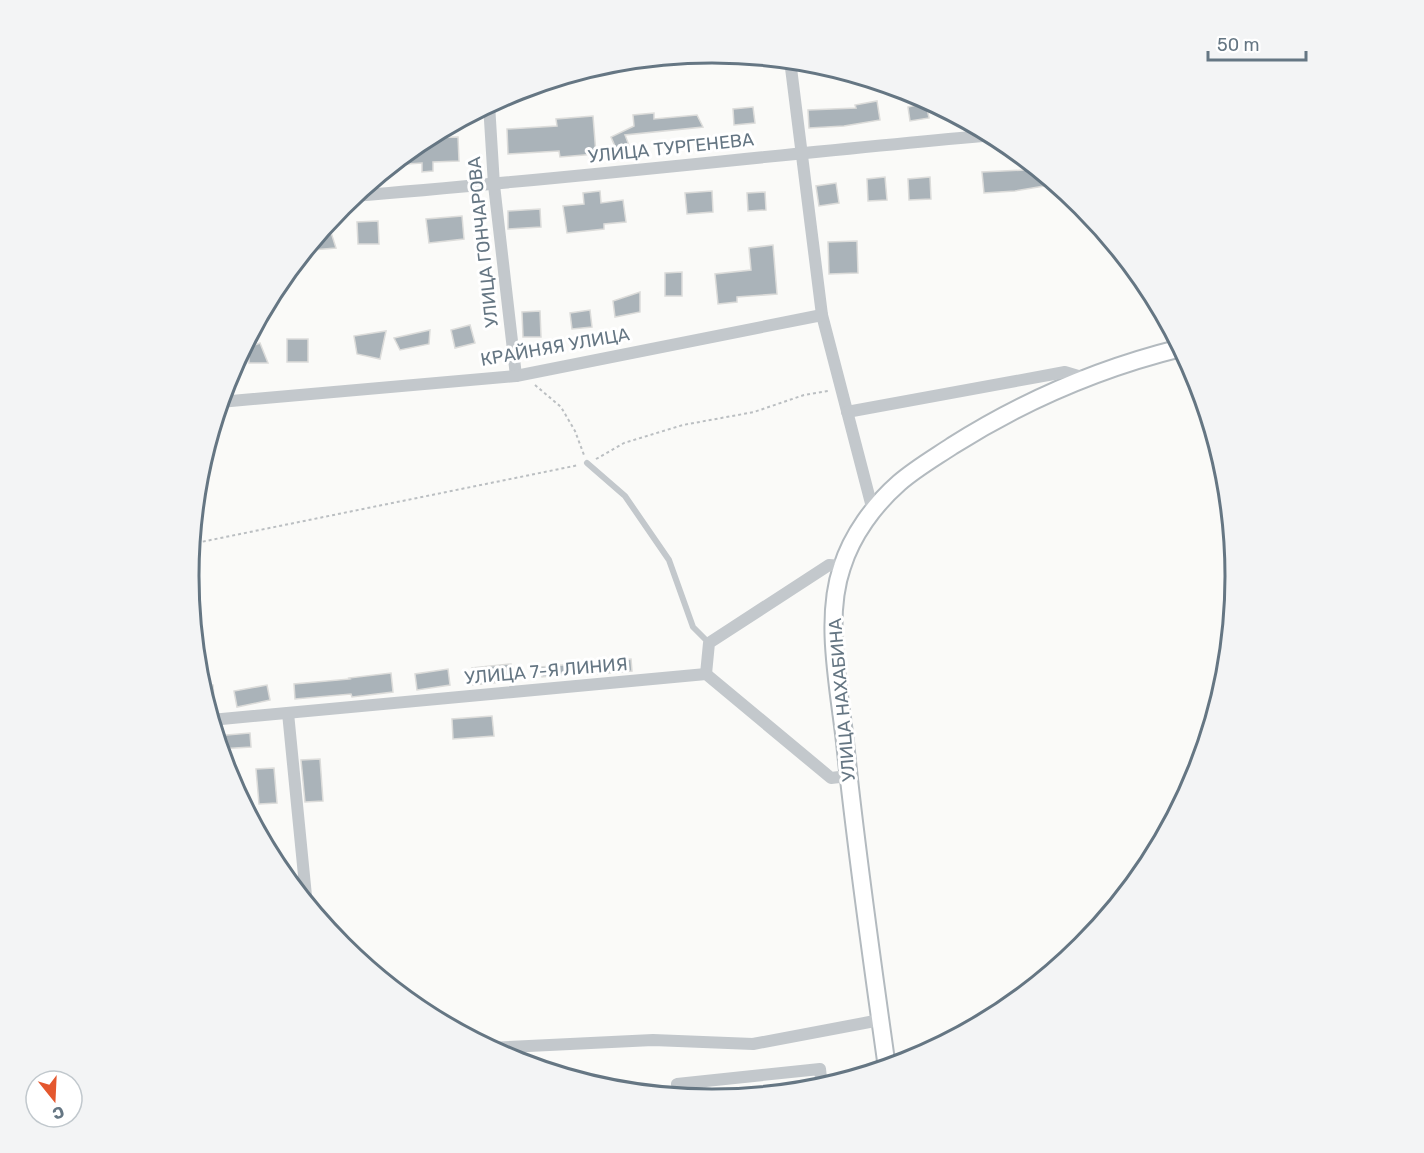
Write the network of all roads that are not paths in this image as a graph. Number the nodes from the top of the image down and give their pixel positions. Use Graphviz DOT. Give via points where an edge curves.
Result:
graph roads {
  1 [pos="791,69"];
  2 [pos="490,114"];
  3 [pos="976,137"];
  4 [pos="801,152"];
  5 [pos="494,185"];
  6 [pos="368,195"];
  7 [pos="822,315"];
  8 [pos="1174,350"];
  9 [pos="516,376"];
  10 [pos="1085,378"];
  11 [pos="230,401"];
  12 [pos="847,412"];
  13 [pos="587,463"];
  14 [pos="873,511"];
  15 [pos="842,566"];
  16 [pos="710,643"];
  17 [pos="706,675"];
  18 [pos="288,713"];
  19 [pos="219,719"];
  20 [pos="848,776"];
  21 [pos="306,891"];
  22 [pos="880,1020"];
  23 [pos="507,1047"];
  24 [pos="886,1060"];
  25 [pos="821,1078"];
  26 [pos="678,1089"];
  1 -- 4 [label="street"];
  2 -- 5 [label="street, УЛИЦА ГОНЧАРОВА"];
  3 -- 4 [label="street, УЛИЦА ТУРГЕНЕВА"];
  4 -- 5 [label="street, УЛИЦА ТУРГЕНЕВА"];
  4 -- 7 [label="street"];
  5 -- 6 [label="street, УЛИЦА ТУРГЕНЕВА"];
  5 -- 9 [label="street, УЛИЦА ГОНЧАРОВА"];
  7 -- 9 [label="street, КРАЙНЯЯ УЛИЦА"];
  7 -- 12 [label="street"];
  8 -- 10 [label="main road, УЛИЦА НАХАБИНА"];
  9 -- 11 [label="street, КРАЙНЯЯ УЛИЦА"];
  10 -- 12 [label="street" via="1065,372"];
  10 -- 14 [label="main road, УЛИЦА НАХАБИНА" via="972,434 899,484"];
  12 -- 14 [label="street"];
  13 -- 16 [label="lane" via="626,496 669,560 693,627"];
  14 -- 15 [label="main road, УЛИЦА НАХАБИНА"];
  15 -- 16 [label="street" via="829,565"];
  15 -- 20 [label="main road, УЛИЦА НАХАБИНА" via="834,612 835,656"];
  16 -- 17 [label="street"];
  17 -- 18 [label="street, УЛИЦА 7-Я ЛИНИЯ"];
  17 -- 20 [label="street" via="831,778"];
  18 -- 19 [label="street, УЛИЦА 7-Я ЛИНИЯ"];
  18 -- 21 [label="street"];
  20 -- 22 [label="main road, УЛИЦА НАХАБИНА"];
  22 -- 23 [label="street" via="753,1044 652,1040"];
  22 -- 24 [label="main road, УЛИЦА НАХАБИНА"];
  25 -- 26 [label="street" via="820,1069 677,1084"];
}
